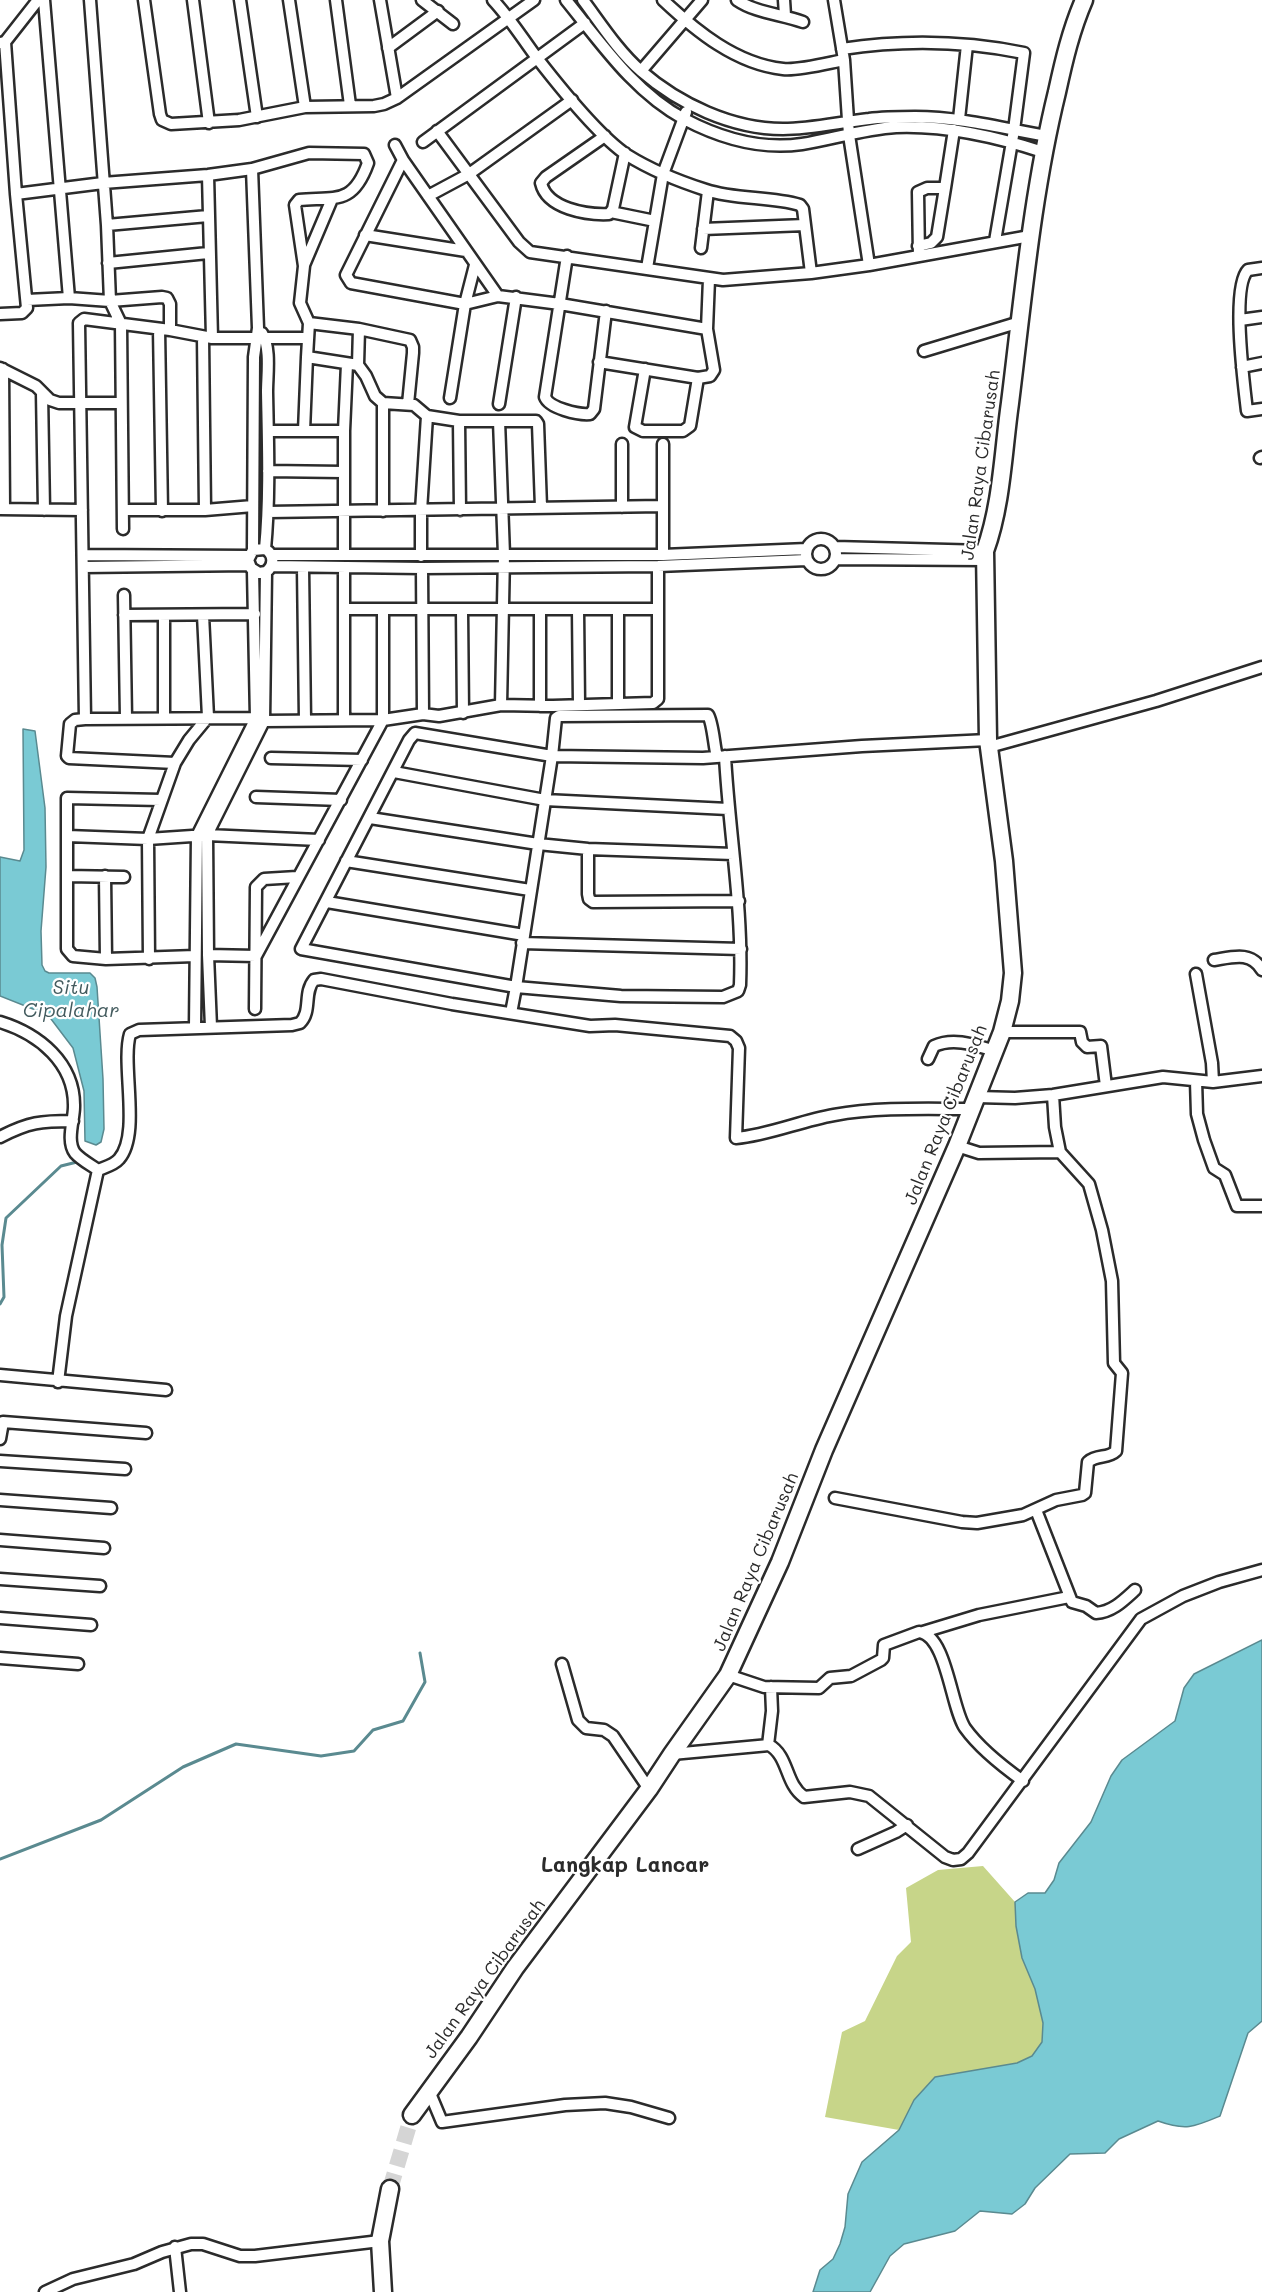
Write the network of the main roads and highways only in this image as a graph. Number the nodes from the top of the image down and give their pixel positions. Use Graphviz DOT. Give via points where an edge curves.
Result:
graph roads {
  1 [pos="1083,0"];
  2 [pos="412,2115"];
  3 [pos="390,2189"];
  4 [pos="383,2292"];
  1 -- 2 [label="main road, Jalan Raya Cibarusah" via="1072,27 1044,144 1003,462 986,555 988,744 1004,861 1013,973 1002,1032 957,1146 828,1439 780,1562 728,1675"];
  3 -- 4 [label="main road" via="380,2241"];
}
